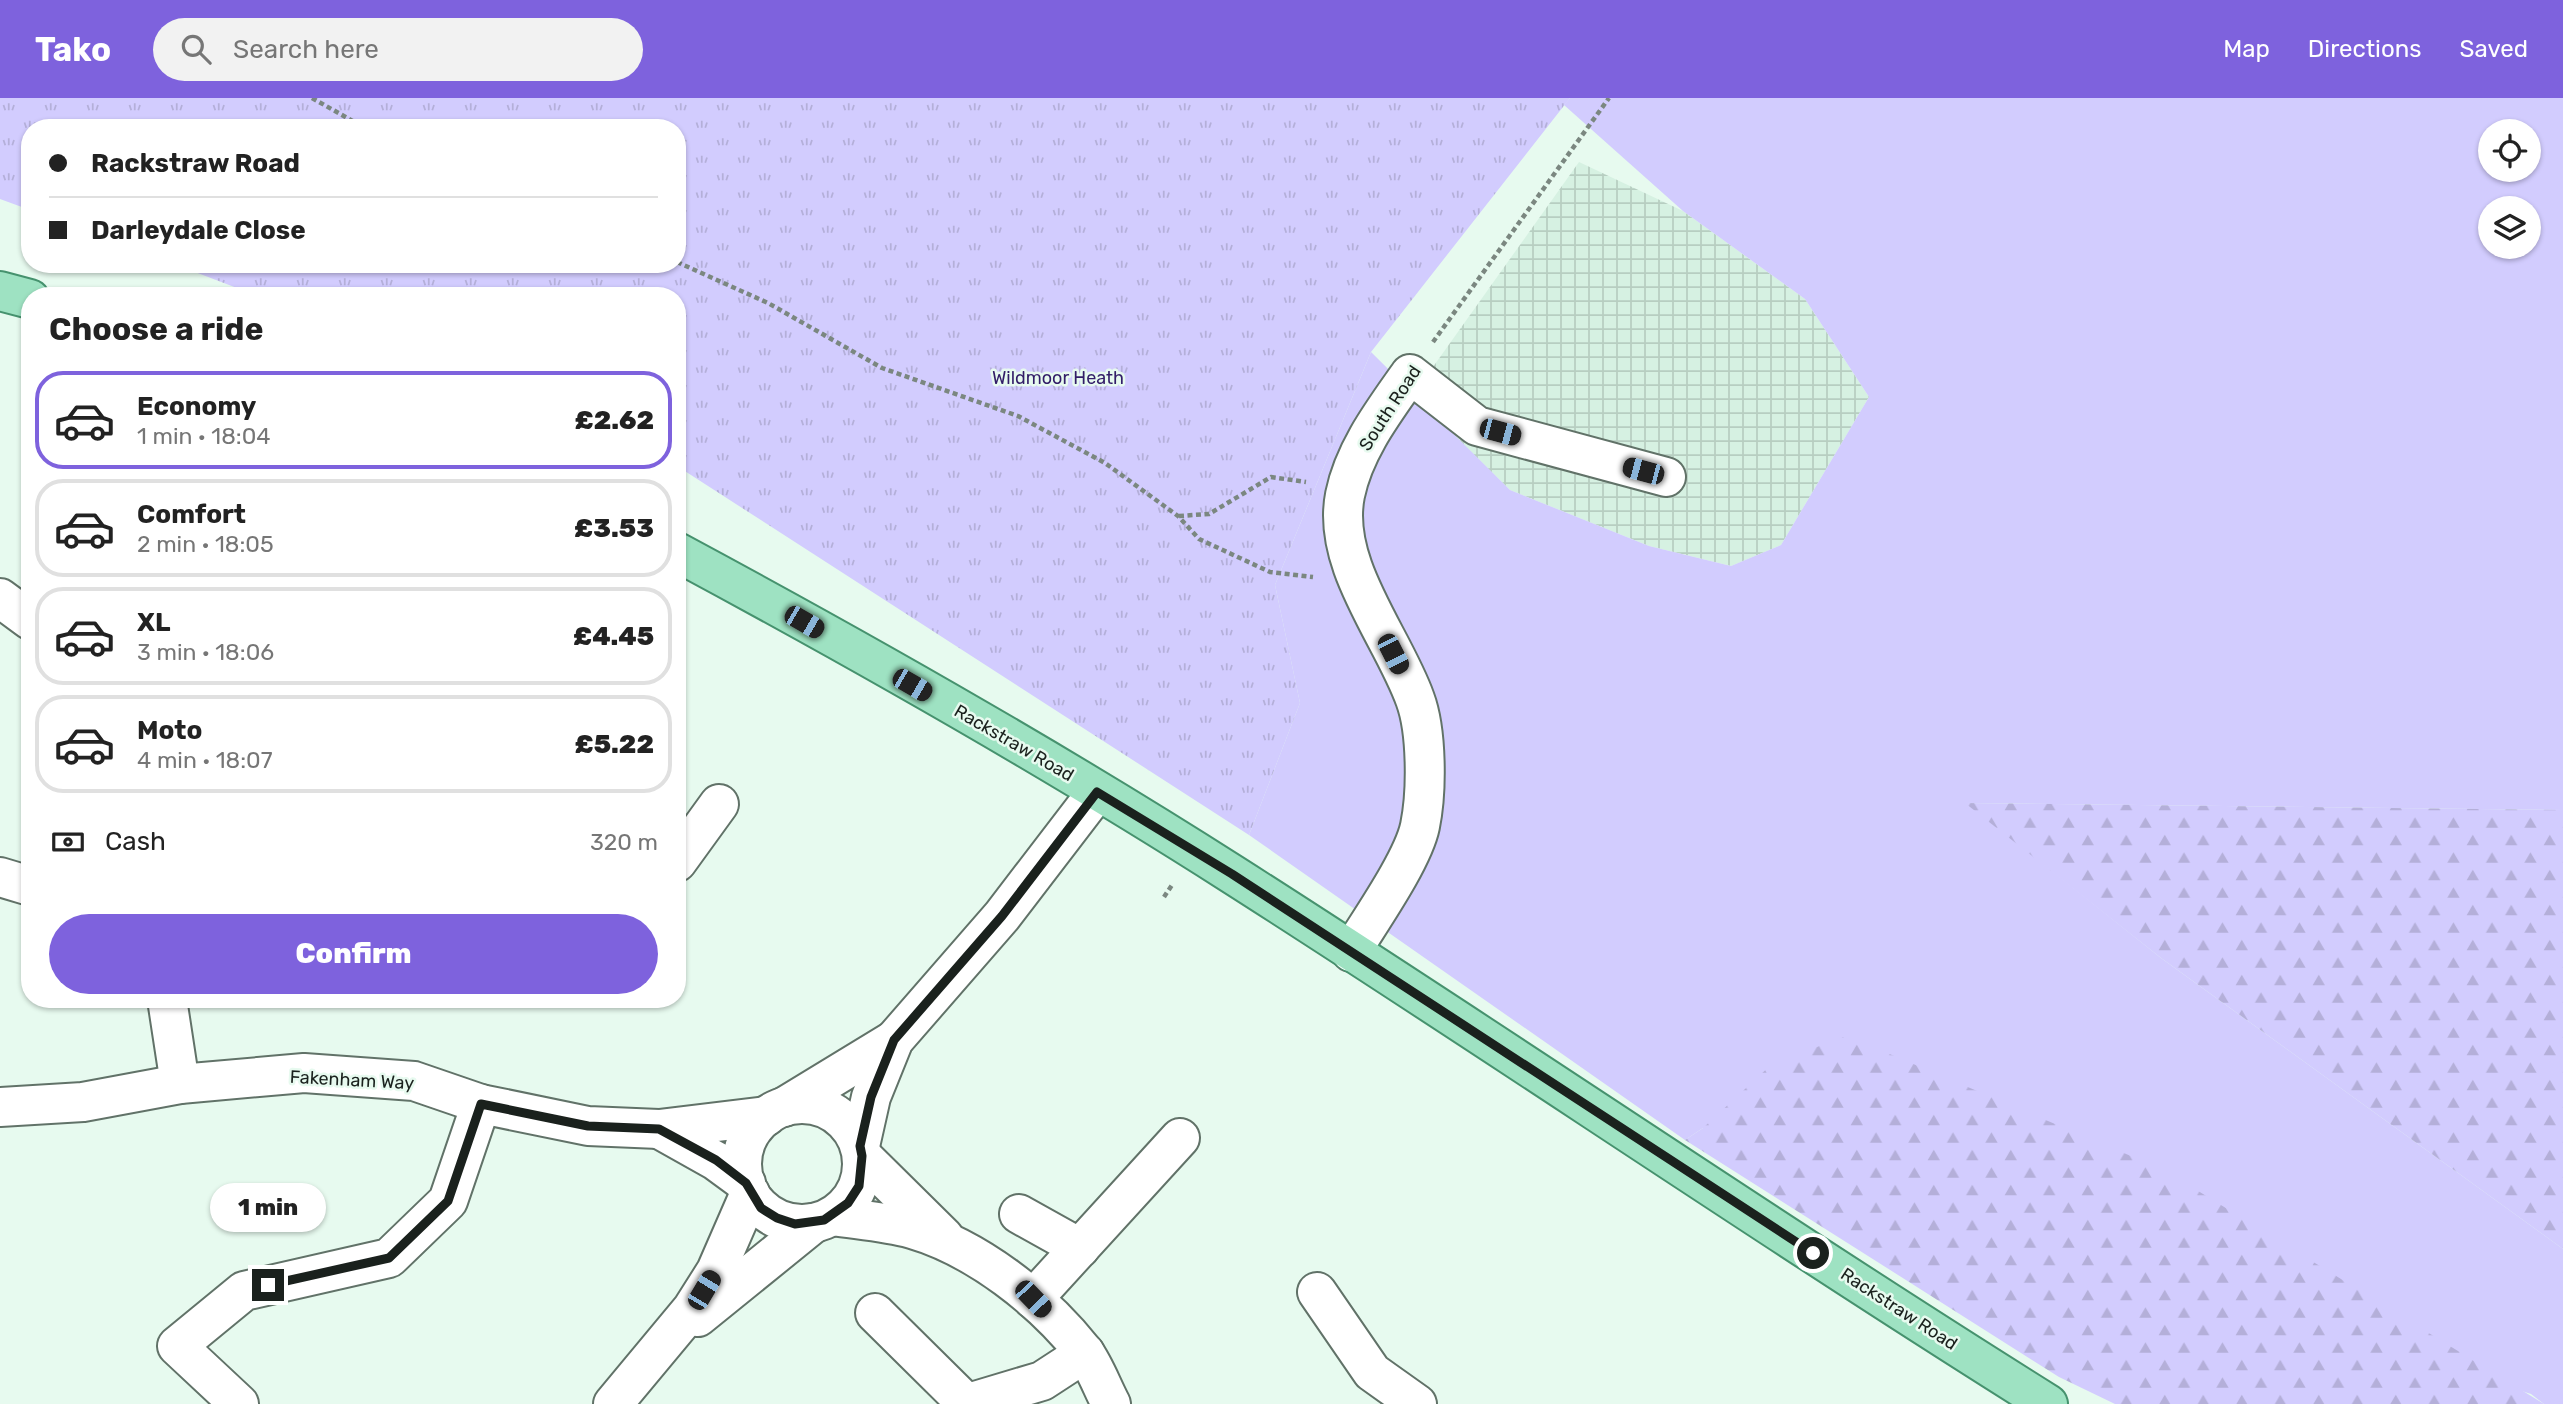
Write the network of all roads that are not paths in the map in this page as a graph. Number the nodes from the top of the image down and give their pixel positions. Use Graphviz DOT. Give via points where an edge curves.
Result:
graph roads {
  1 [pos="0,291"];
  2 [pos="21,297"];
  3 [pos="1667,477"];
  4 [pos="686,557"];
  5 [pos="0,598"];
  6 [pos="21,613"];
  7 [pos="1097,792"];
  8 [pos="719,804"];
  9 [pos="686,850"];
  10 [pos="0,877"];
  11 [pos="21,883"];
  12 [pos="1351,951"];
  13 [pos="168,1008"];
  14 [pos="894,1040"];
  15 [pos="180,1084"];
  16 [pos="481,1104"];
  17 [pos="0,1107"];
  18 [pos="775,1111"];
  19 [pos="659,1129"];
  20 [pos="1180,1138"];
  21 [pos="861,1151"];
  22 [pos="748,1188"];
  23 [pos="1019,1214"];
  24 [pos="823,1219"];
  25 [pos="952,1246"];
  26 [pos="1080,1248"];
  27 [pos="1317,1292"];
  28 [pos="1033,1299"];
  29 [pos="875,1313"];
  30 [pos="1085,1353"];
  31 [pos="651,1357"];
  32 [pos="965,1403"];
  33 [pos="239,1404"];
  34 [pos="613,1404"];
  35 [pos="1111,1404"];
  36 [pos="1417,1404"];
  37 [pos="2048,1404"];
  1 -- 2 [label="main road"];
  3 -- 12 [label="street, South Road" via="1477,426 1410,374 1367,437 1350,477 1343,516 1356,573 1416,700 1424,780 1420,828"];
  4 -- 7 [label="main road, Rackstraw Road"];
  5 -- 6 [label="street"];
  7 -- 12 [label="main road, Rackstraw Road"];
  7 -- 14 [label="street" via="1002,916"];
  8 -- 9 [label="street"];
  10 -- 11 [label="street"];
  12 -- 37 [label="main road, Rackstraw Road"];
  13 -- 15 [label="street"];
  14 -- 18 [label="street"];
  14 -- 21 [label="street" via="871,1097"];
  15 -- 16 [label="street, Fakenham Way" via="304,1073 414,1080"];
  15 -- 17 [label="street, Fakenham Way" via="83,1102"];
  16 -- 19 [label="street, Fakenham Way" via="588,1126"];
  16 -- 33 [label="street" via="448,1201 389,1258 244,1291 177,1346"];
  18 -- 19 [label="street, Fakenham Way"];
  18 -- 21 [label="street" via="802,1104 821,1107 852,1129"];
  18 -- 22 [label="street" via="753,1129 745,1146 742,1164"];
  19 -- 22 [label="street, Fakenham Way" via="716,1160"];
  20 -- 26 [label="street"];
  21 -- 24 [label="street" via="859,1186 848,1203"];
  21 -- 25 [label="street"];
  22 -- 24 [label="street" via="761,1208 777,1218 795,1224"];
  22 -- 31 [label="street" via="716,1271 692,1310"];
  23 -- 26 [label="street"];
  24 -- 25 [label="street" via="912,1229"];
  24 -- 31 [label="street"];
  25 -- 28 [label="street"];
  26 -- 28 [label="street"];
  27 -- 36 [label="street" via="1372,1372"];
  28 -- 30 [label="street"];
  29 -- 32 [label="street"];
  30 -- 32 [label="street" via="1042,1381"];
  30 -- 35 [label="street"];
  31 -- 34 [label="street"];
}
